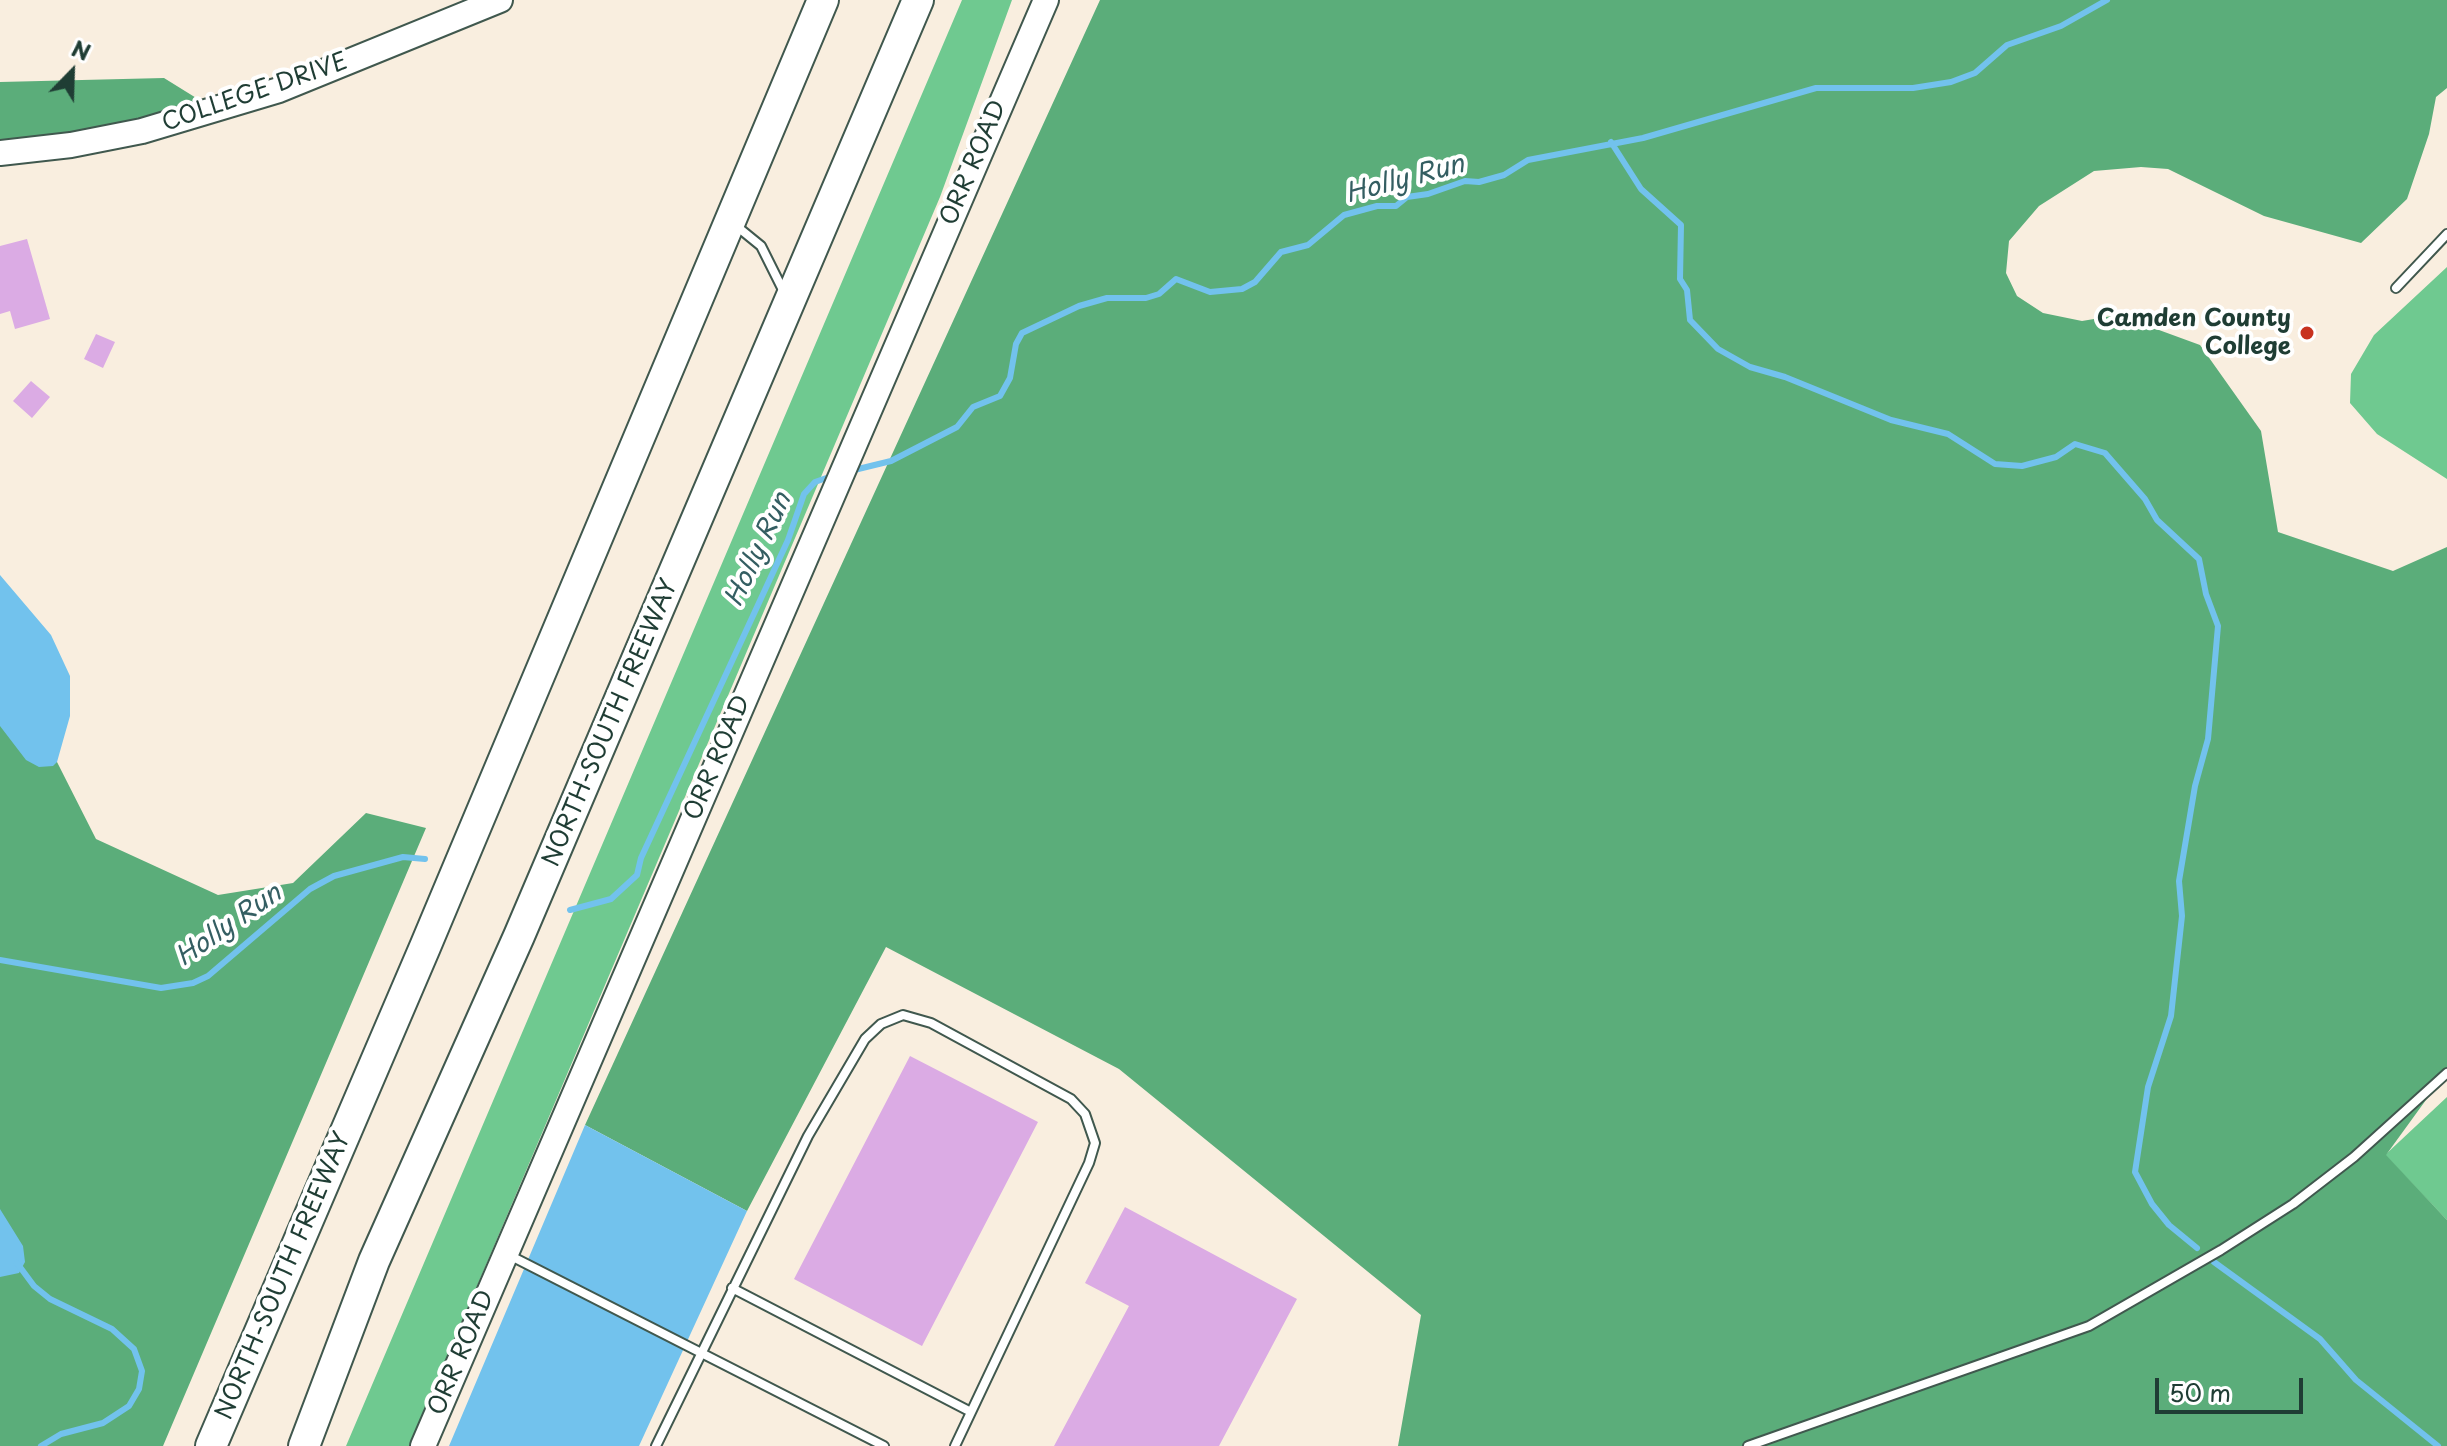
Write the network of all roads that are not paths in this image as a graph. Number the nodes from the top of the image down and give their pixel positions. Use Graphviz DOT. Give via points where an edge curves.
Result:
graph roads {
  1 [pos="500,0"];
  2 [pos="823,0"];
  3 [pos="918,0"];
  4 [pos="1038,0"];
  5 [pos="1046,0"];
  6 [pos="1014,71"];
  7 [pos="0,153"];
  8 [pos="730,221"];
  9 [pos="2447,234"];
  10 [pos="2396,288"];
  11 [pos="789,308"];
  12 [pos="2447,1073"];
  13 [pos="505,1253"];
  14 [pos="374,1261"];
  15 [pos="732,1288"];
  16 [pos="700,1351"];
  17 [pos="971,1412"];
  18 [pos="211,1446"];
  19 [pos="290,1446"];
  20 [pos="304,1446"];
  21 [pos="423,1446"];
  22 [pos="656,1446"];
  23 [pos="884,1446"];
  24 [pos="955,1446"];
  25 [pos="1748,1446"];
  1 -- 7 [label="street, COLLEGE DRIVE" via="266,94 142,131"];
  2 -- 8 [label="highway, NORTH-SOUTH FREEWAY"];
  3 -- 11 [label="highway, NORTH-SOUTH FREEWAY"];
  4 -- 6 [label="street, ORR ROAD"];
  5 -- 6 [label="street, ORR ROAD"];
  6 -- 13 [label="street, ORR ROAD"];
  8 -- 11 [label="lane" via="761,246"];
  8 -- 18 [label="highway, NORTH-SOUTH FREEWAY"];
  9 -- 10 [label="lane"];
  11 -- 14 [label="highway, NORTH-SOUTH FREEWAY"];
  12 -- 25 [label="lane" via="2293,1204 2089,1326"];
  13 -- 16 [label="lane"];
  13 -- 21 [label="street, ORR ROAD"];
  14 -- 19 [label="highway"];
  14 -- 20 [label="highway, NORTH-SOUTH FREEWAY"];
  15 -- 16 [label="lane"];
  15 -- 17 [label="lane"];
  15 -- 17 [label="lane" via="808,1136 865,1039 894,1017 931,1023 1071,1099 1085,1114 1095,1143"];
  16 -- 22 [label="lane"];
  16 -- 23 [label="lane"];
  17 -- 24 [label="lane"];
}
